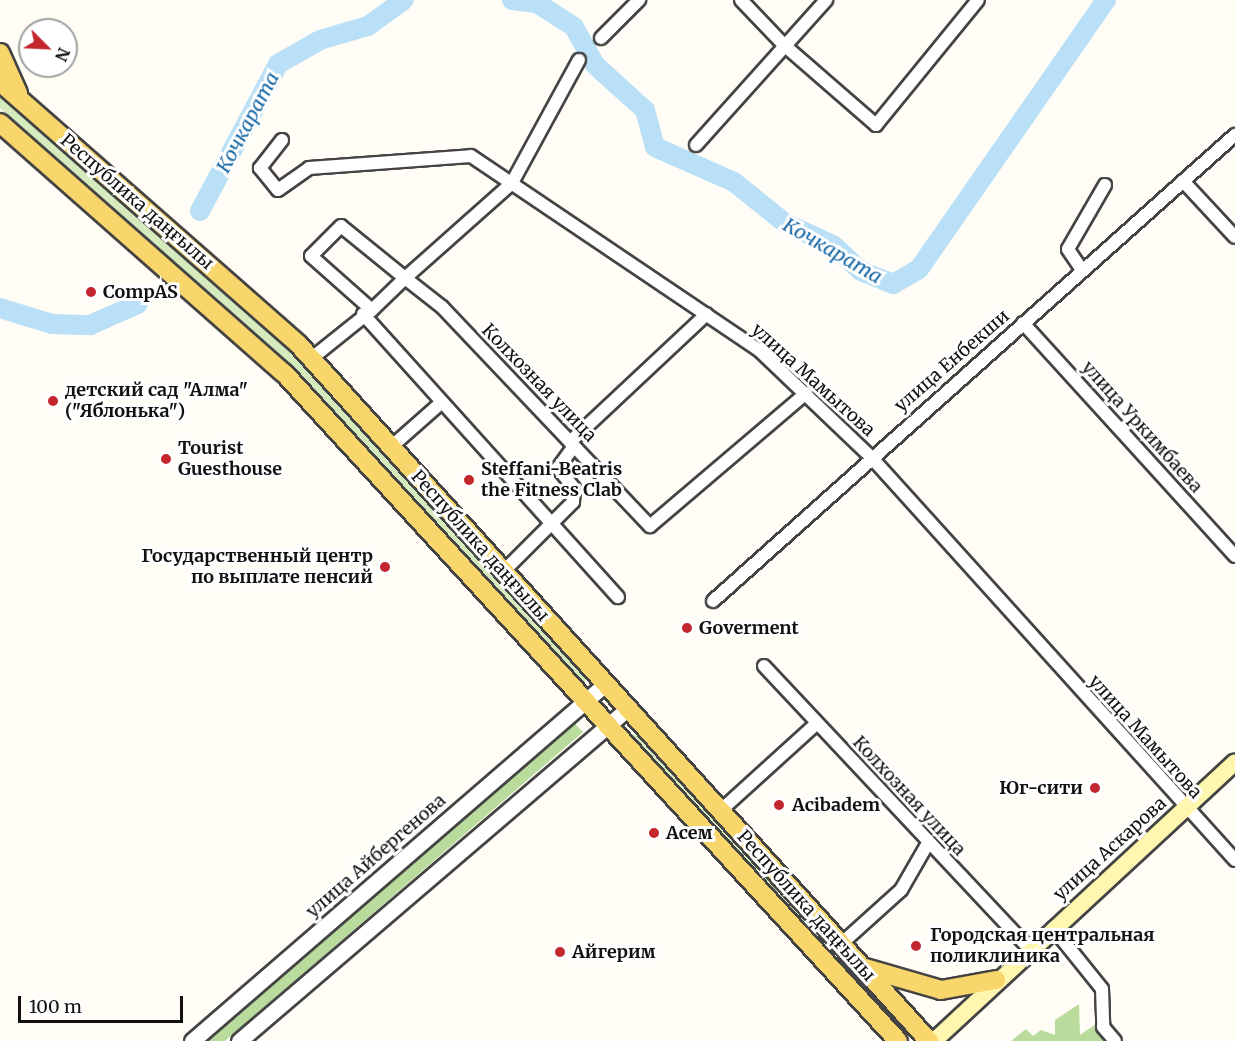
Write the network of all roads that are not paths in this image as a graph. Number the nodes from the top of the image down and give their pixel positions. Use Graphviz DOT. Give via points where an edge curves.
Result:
graph roads {
  1 [pos="639,0"];
  2 [pos="741,0"];
  3 [pos="826,0"];
  4 [pos="978,0"];
  5 [pos="601,38"];
  6 [pos="784,45"];
  7 [pos="0,53"];
  8 [pos="579,60"];
  9 [pos="0,82"];
  10 [pos="21,100"];
  11 [pos="0,124"];
  12 [pos="1235,135"];
  13 [pos="282,140"];
  14 [pos="696,145"];
  15 [pos="1183,181"];
  16 [pos="512,183"];
  17 [pos="1106,185"];
  18 [pos="1235,237"];
  19 [pos="1082,270"];
  20 [pos="405,278"];
  21 [pos="367,312"];
  22 [pos="707,314"];
  23 [pos="1023,322"];
  24 [pos="312,358"];
  25 [pos="806,393"];
  26 [pos="442,402"];
  27 [pos="572,444"];
  28 [pos="391,447"];
  29 [pos="871,457"];
  30 [pos="552,528"];
  31 [pos="1235,556"];
  32 [pos="503,572"];
  33 [pos="618,597"];
  34 [pos="712,601"];
  35 [pos="764,666"];
  36 [pos="604,685"];
  37 [pos="585,701"];
  38 [pos="626,710"];
  39 [pos="816,724"];
  40 [pos="608,726"];
  41 [pos="1235,762"];
  42 [pos="1184,808"];
  43 [pos="719,812"];
  44 [pos="928,843"];
  45 [pos="1235,860"];
  46 [pos="1053,928"];
  47 [pos="840,944"];
  48 [pos="1030,950"];
  49 [pos="860,966"];
  50 [pos="996,980"];
  51 [pos="192,1041"];
  52 [pos="239,1041"];
  53 [pos="898,1041"];
  54 [pos="929,1041"];
  55 [pos="934,1041"];
  56 [pos="1115,1041"];
  1 -- 5 [label="street"];
  2 -- 6 [label="street"];
  3 -- 6 [label="street"];
  4 -- 6 [label="street" via="876,125"];
  6 -- 14 [label="street"];
  7 -- 10 [label="main road"];
  8 -- 16 [label="street"];
  9 -- 10 [label="main road, Республика даңғылы"];
  10 -- 24 [label="main road, Республика даңғылы"];
  11 -- 37 [label="main road, Республика даңғылы" via="284,373"];
  12 -- 15 [label="street, улица Енбекши"];
  13 -- 16 [label="street, улица Мамытова" via="260,168 278,190 309,168 471,156"];
  15 -- 18 [label="street"];
  15 -- 19 [label="street, улица Енбекши"];
  16 -- 20 [label="street"];
  16 -- 22 [label="street, улица Мамытова"];
  17 -- 19 [label="street" via="1068,249"];
  19 -- 23 [label="street, улица Енбекши"];
  20 -- 21 [label="street"];
  20 -- 21 [label="street, Колхозная улица" via="340,226 311,256"];
  20 -- 27 [label="street, Колхозная улица" via="442,307"];
  21 -- 24 [label="street"];
  21 -- 26 [label="street"];
  22 -- 25 [label="street, улица Мамытова" via="759,350"];
  22 -- 27 [label="street"];
  23 -- 29 [label="street, улица Енбекши"];
  23 -- 31 [label="street, улица Уркимбаева"];
  24 -- 28 [label="main road, Республика даңғылы"];
  25 -- 27 [label="street, Колхозная улица" via="650,526"];
  25 -- 29 [label="street, улица Мамытова"];
  26 -- 28 [label="street"];
  26 -- 30 [label="street"];
  27 -- 30 [label="street" via="558,468 576,495"];
  28 -- 32 [label="main road, Республика даңғылы"];
  29 -- 34 [label="street, улица Енбекши"];
  29 -- 42 [label="street, улица Мамытова"];
  30 -- 32 [label="street"];
  30 -- 33 [label="street"];
  32 -- 36 [label="main road, Республика даңғылы"];
  35 -- 39 [label="street, Колхозная улица"];
  36 -- 37 [label="street, улица Айбергенова"];
  36 -- 38 [label="main road, Республика даңғылы"];
  37 -- 40 [label="main road, Республика даңғылы"];
  37 -- 51 [label="street, улица Айбергенова"];
  38 -- 40 [label="street"];
  38 -- 43 [label="main road, Республика даңғылы"];
  39 -- 43 [label="street"];
  39 -- 44 [label="street, Колхозная улица"];
  40 -- 52 [label="street"];
  40 -- 53 [label="main road, Республика даңғылы"];
  41 -- 42 [label="main road, улица Аскарова"];
  42 -- 45 [label="street, улица Мамытова"];
  42 -- 46 [label="main road, улица Аскарова"];
  43 -- 47 [label="main road, Республика даңғылы"];
  44 -- 47 [label="street" via="901,890"];
  44 -- 48 [label="street, Колхозная улица"];
  46 -- 48 [label="main road, улица Аскарова"];
  46 -- 56 [label="street" via="1102,989 1103,1027"];
  47 -- 49 [label="main road, Республика даңғылы"];
  48 -- 50 [label="main road, улица Аскарова"];
  49 -- 50 [label="main road" via="941,990"];
  49 -- 54 [label="main road, Республика даңғылы"];
  50 -- 55 [label="main road, улица Аскарова"];
}
